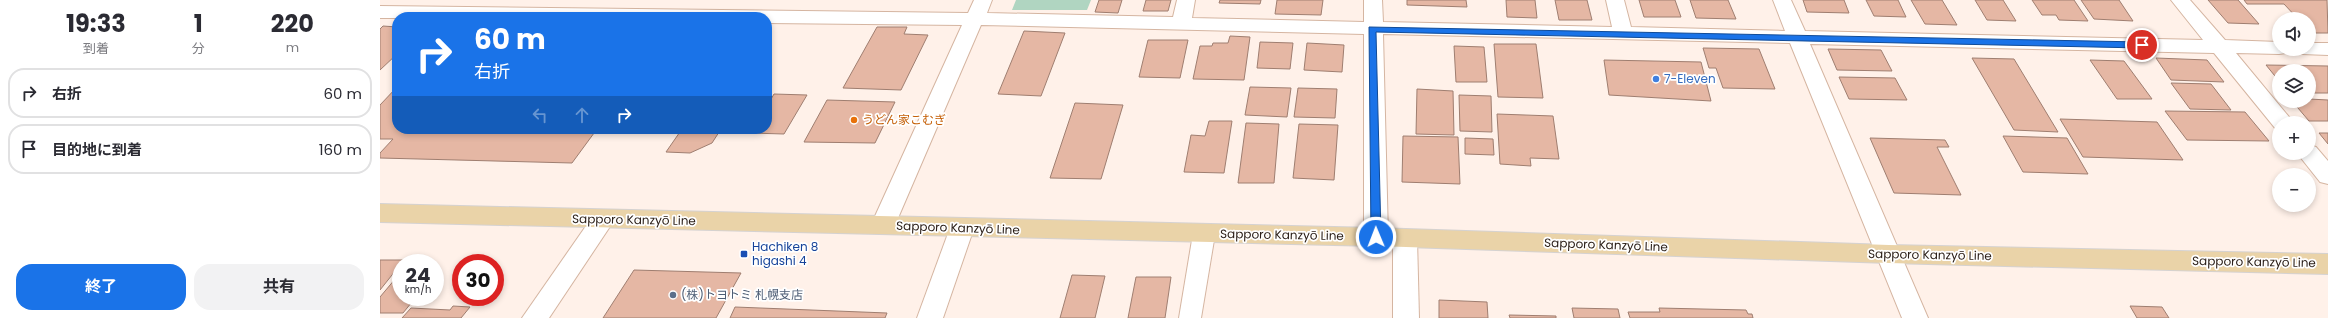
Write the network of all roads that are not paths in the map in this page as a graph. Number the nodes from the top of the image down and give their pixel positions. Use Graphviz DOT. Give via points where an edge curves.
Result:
graph roads {
  1 [pos="560,0"];
  2 [pos="774,0"];
  3 [pos="983,0"];
  4 [pos="1186,0"];
  5 [pos="1373,0"];
  6 [pos="1615,0"];
  7 [pos="1782,0"];
  8 [pos="2180,0"];
  9 [pos="380,12"];
  10 [pos="392,12"];
  11 [pos="549,12"];
  12 [pos="766,12"];
  13 [pos="772,17"];
  14 [pos="974,19"];
  15 [pos="1180,24"];
  16 [pos="1372,29"];
  17 [pos="1624,34"];
  18 [pos="1798,38"];
  19 [pos="2220,47"];
  20 [pos="2272,48"];
  21 [pos="2316,48"];
  22 [pos="2328,49"];
  23 [pos="2277,116"];
  24 [pos="2314,160"];
  25 [pos="2328,176"];
  26 [pos="380,213"];
  27 [pos="603,219"];
  28 [pos="882,225"];
  29 [pos="962,228"];
  30 [pos="1204,234"];
  31 [pos="1376,237"];
  32 [pos="1405,238"];
  33 [pos="1889,254"];
  34 [pos="2328,264"];
  35 [pos="535,318"];
  36 [pos="930,318"];
  37 [pos="1190,318"];
  38 [pos="1406,318"];
  39 [pos="1915,318"];
  1 -- 11 [label="street"];
  2 -- 12 [label="street"];
  3 -- 14 [label="street"];
  4 -- 15 [label="street"];
  5 -- 16 [label="street"];
  6 -- 17 [label="street"];
  7 -- 18 [label="street"];
  8 -- 19 [label="street"];
  9 -- 10 [label="street"];
  13 -- 14 [label="street"];
  14 -- 15 [label="street"];
  14 -- 28 [label="street"];
  15 -- 16 [label="street"];
  16 -- 17 [label="street"];
  16 -- 31 [label="street"];
  17 -- 18 [label="street"];
  18 -- 19 [label="street"];
  18 -- 33 [label="street"];
  19 -- 20 [label="street"];
  19 -- 23 [label="street"];
  21 -- 22 [label="street"];
  24 -- 25 [label="street"];
  26 -- 27 [label="main road, Sapporo Kanzyō Line"];
  27 -- 28 [label="main road, Sapporo Kanzyō Line"];
  27 -- 35 [label="street"];
  28 -- 29 [label="main road, Sapporo Kanzyō Line"];
  29 -- 30 [label="main road, Sapporo Kanzyō Line"];
  29 -- 36 [label="street"];
  30 -- 31 [label="main road, Sapporo Kanzyō Line"];
  30 -- 37 [label="lane"];
  31 -- 32 [label="main road, Sapporo Kanzyō Line"];
  32 -- 33 [label="main road, Sapporo Kanzyō Line"];
  32 -- 38 [label="street"];
  33 -- 34 [label="main road, Sapporo Kanzyō Line"];
  33 -- 39 [label="street"];
}
